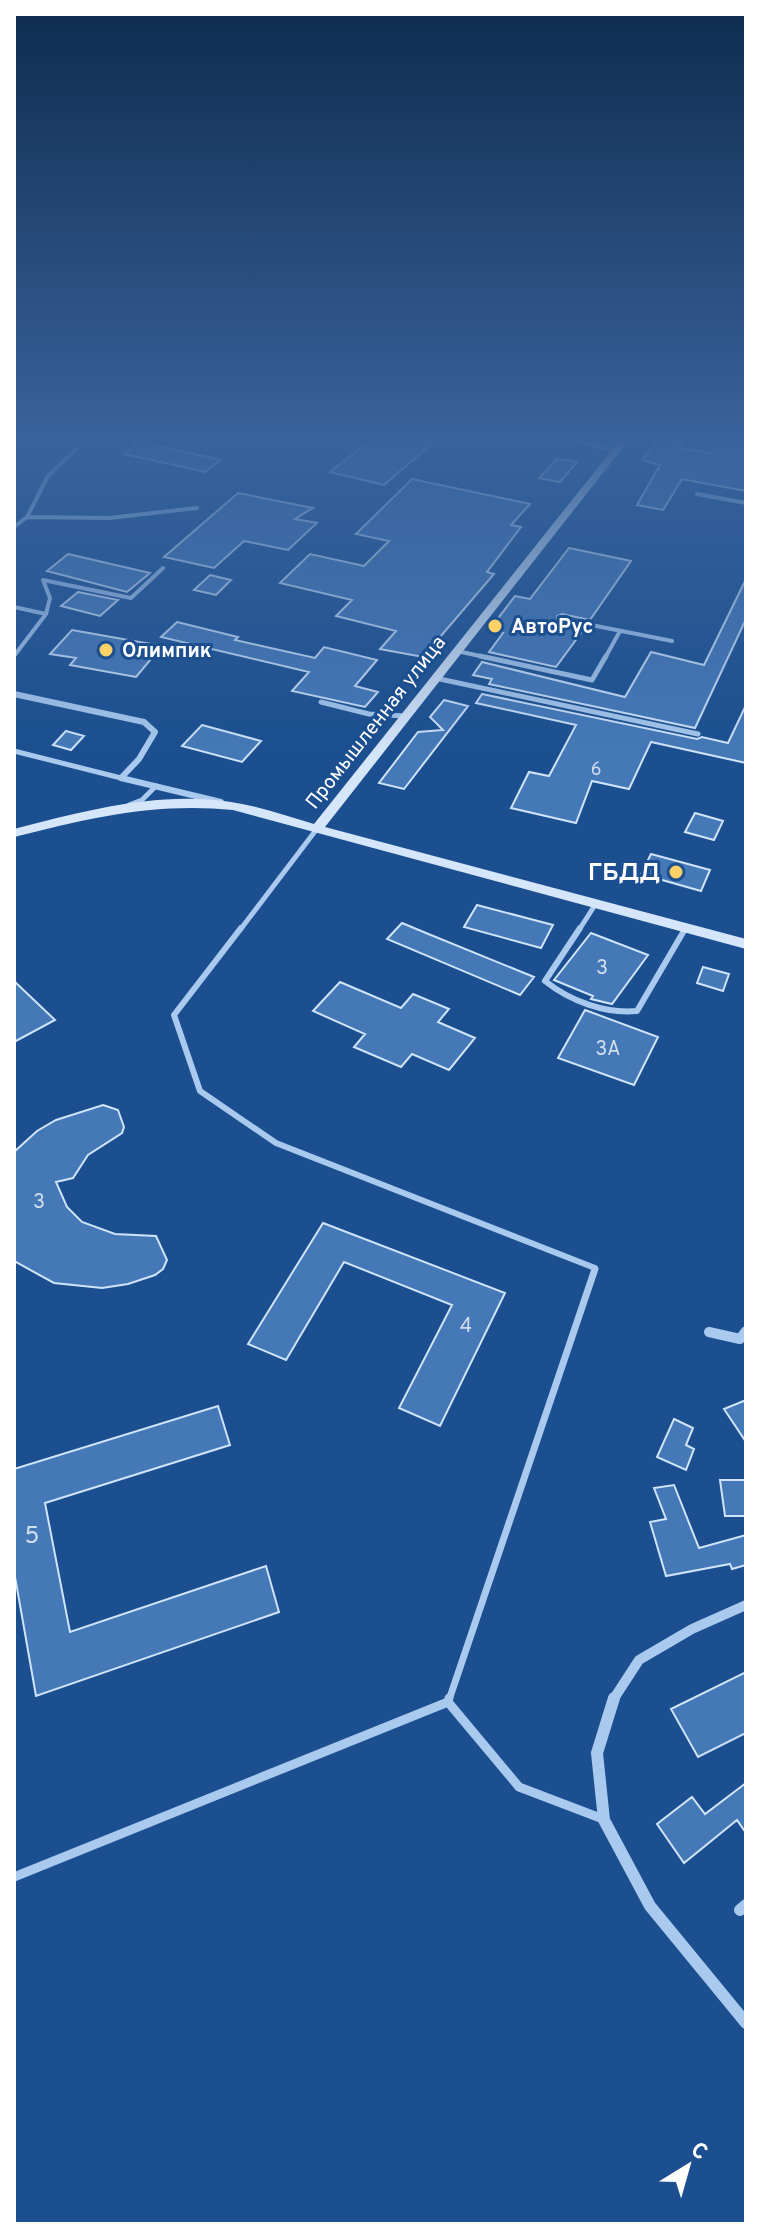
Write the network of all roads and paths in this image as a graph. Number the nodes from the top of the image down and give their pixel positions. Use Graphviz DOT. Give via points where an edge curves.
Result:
graph roads {
  1 [pos="544,545"];
  2 [pos="163,568"];
  3 [pos="14,607"];
  4 [pos="46,614"];
  5 [pos="561,619"];
  6 [pos="620,631"];
  7 [pos="672,641"];
  8 [pos="457,651"];
  9 [pos="14,656"];
  10 [pos="435,678"];
  11 [pos="14,694"];
  12 [pos="321,702"];
  13 [pos="405,716"];
  14 [pos="698,734"];
  15 [pos="14,751"];
  16 [pos="121,778"];
  17 [pos="156,786"];
  18 [pos="129,805"];
  19 [pos="234,806"];
  20 [pos="316,830"];
  21 [pos="14,833"];
  22 [pos="595,905"];
  23 [pos="685,929"];
  24 [pos="746,944"];
  25 [pos="746,1331"];
  26 [pos="709,1332"];
  27 [pos="746,1605"];
  28 [pos="448,1702"];
  29 [pos="604,1820"];
  30 [pos="14,1877"];
  31 [pos="746,2023"];
  1 -- 8 [label="main road, Промышленная улица"];
  2 -- 4 [label="lane" via="131,598 43,580 50,598"];
  3 -- 4 [label="lane"];
  4 -- 9 [label="lane"];
  5 -- 6 [label="lane"];
  6 -- 7 [label="lane"];
  6 -- 8 [label="lane" via="592,680"];
  8 -- 10 [label="main road, Промышленная улица"];
  10 -- 13 [label="main road, Промышленная улица"];
  10 -- 14 [label="lane"];
  11 -- 16 [label="street" via="144,722 155,732 152,741"];
  12 -- 13 [label="lane"];
  13 -- 20 [label="main road, Промышленная улица"];
  15 -- 16 [label="lane"];
  16 -- 17 [label="street"];
  17 -- 18 [label="lane"];
  17 -- 19 [label="street"];
  18 -- 19 [label="main road" via="179,800"];
  18 -- 21 [label="main road"];
  19 -- 20 [label="main road"];
  20 -- 22 [label="main road, Промышленная улица"];
  20 -- 28 [label="lane" via="174,1015 200,1091 276,1143 595,1268"];
  22 -- 23 [label="main road, Промышленная улица"];
  22 -- 23 [label="lane" via="545,981 554,990 621,1015 637,1011"];
  23 -- 24 [label="main road, Промышленная улица"];
  25 -- 26 [label="street" via="740,1339"];
  27 -- 29 [label="street" via="639,1660 614,1697 597,1753"];
  28 -- 29 [label="lane" via="519,1787"];
  28 -- 30 [label="lane"];
  29 -- 31 [label="street" via="650,1906"];
}
